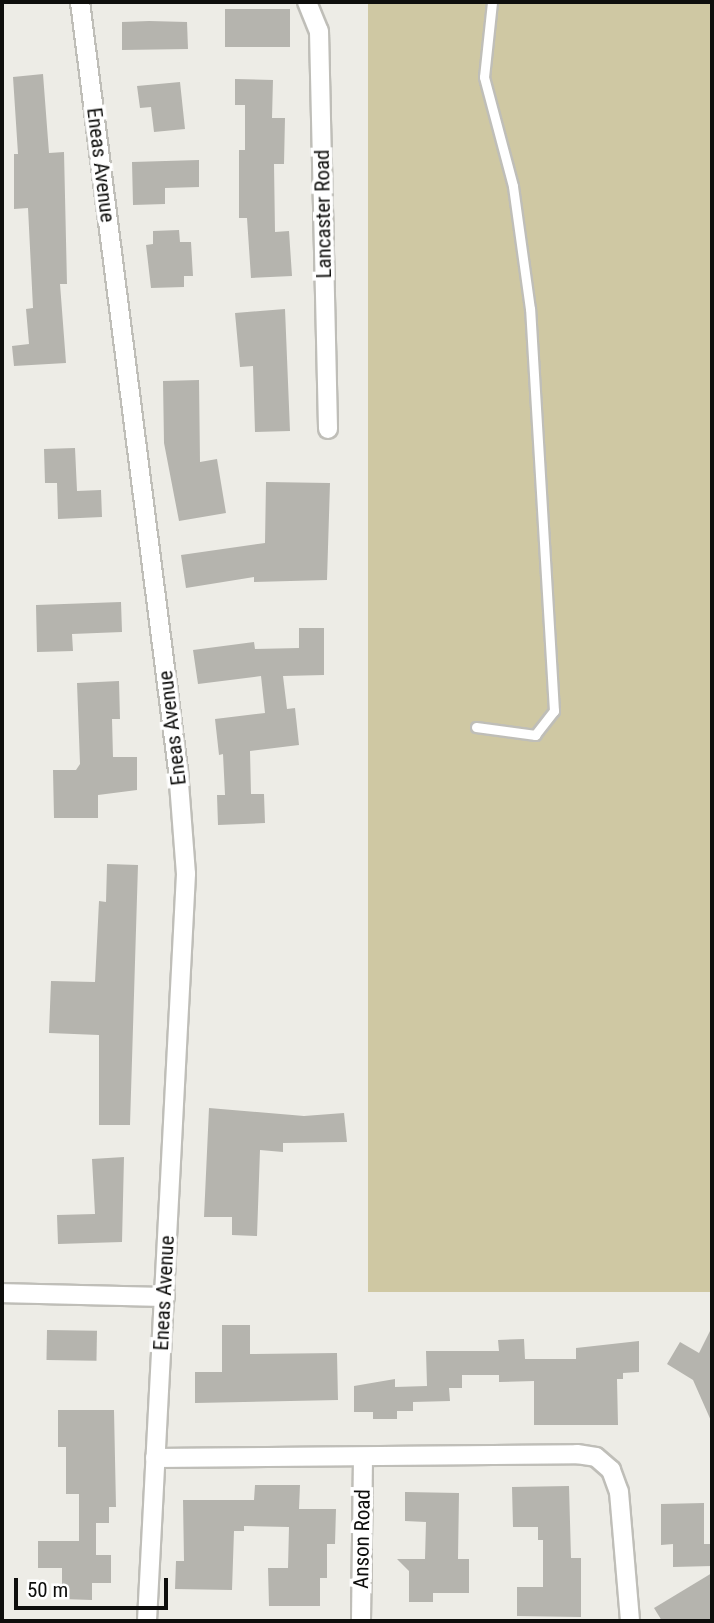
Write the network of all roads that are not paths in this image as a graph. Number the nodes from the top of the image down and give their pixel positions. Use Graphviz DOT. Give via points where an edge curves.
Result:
graph roads {
  1 [pos="80,2"];
  2 [pos="307,2"];
  3 [pos="492,2"];
  4 [pos="328,429"];
  5 [pos="476,727"];
  6 [pos="2,1293"];
  7 [pos="165,1297"];
  8 [pos="155,1458"];
  9 [pos="363,1458"];
  10 [pos="147,1621"];
  11 [pos="361,1621"];
  12 [pos="631,1621"];
  1 -- 7 [label="street, Eneas Avenue" via="178,770 186,874"];
  2 -- 4 [label="street, Lancaster Road" via="318,31"];
  3 -- 5 [label="lane" via="484,77 513,186 530,309 554,711 535,735"];
  6 -- 7 [label="street"];
  7 -- 8 [label="street, Eneas Avenue"];
  8 -- 9 [label="street"];
  8 -- 10 [label="street, Eneas Avenue"];
  9 -- 11 [label="street, Anson Road"];
  9 -- 12 [label="street" via="596,1457 611,1470 619,1492"];
}
